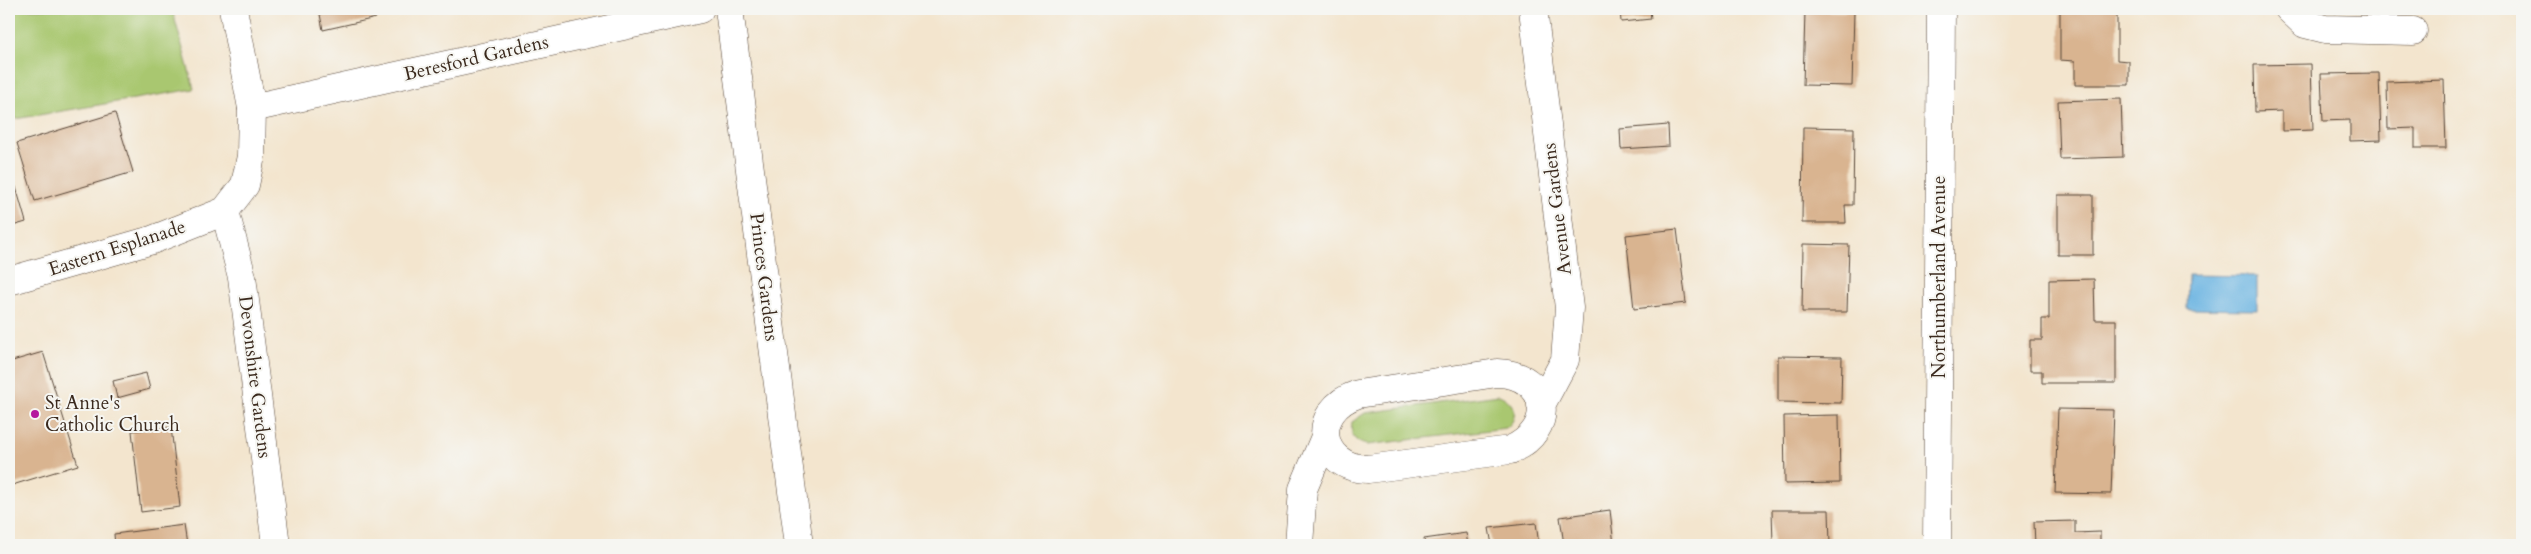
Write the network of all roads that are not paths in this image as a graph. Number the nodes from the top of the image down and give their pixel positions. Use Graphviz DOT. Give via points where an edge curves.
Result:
graph roads {
  1 [pos="233,9"];
  2 [pos="700,9"];
  3 [pos="729,9"];
  4 [pos="1533,9"];
  5 [pos="1941,9"];
  6 [pos="2289,9"];
  7 [pos="2413,31"];
  8 [pos="252,108"];
  9 [pos="224,211"];
  10 [pos="9,281"];
  11 [pos="1541,405"];
  12 [pos="1325,437"];
  13 [pos="276,545"];
  14 [pos="799,545"];
  15 [pos="1299,545"];
  16 [pos="1937,545"];
  1 -- 8 [label="street"];
  2 -- 8 [label="street, Beresford Gardens"];
  3 -- 14 [label="street, Princes Gardens"];
  4 -- 11 [label="street, Avenue Gardens" via="1569,308 1565,360"];
  5 -- 16 [label="street, Northumberland Avenue"];
  6 -- 7 [label="street" via="2305,24 2325,29"];
  8 -- 9 [label="street" via="251,156 245,186"];
  9 -- 10 [label="street, Eastern Esplanade" via="152,240"];
  9 -- 13 [label="street, Devonshire Gardens" via="242,277"];
  11 -- 12 [label="street" via="1536,391 1526,380 1512,374 1497,373 1344,398 1332,409 1326,422"];
  11 -- 12 [label="street, Avenue Gardens" via="1541,420 1535,434 1510,450 1353,469 1330,451"];
  12 -- 15 [label="street" via="1303,488"];
}
